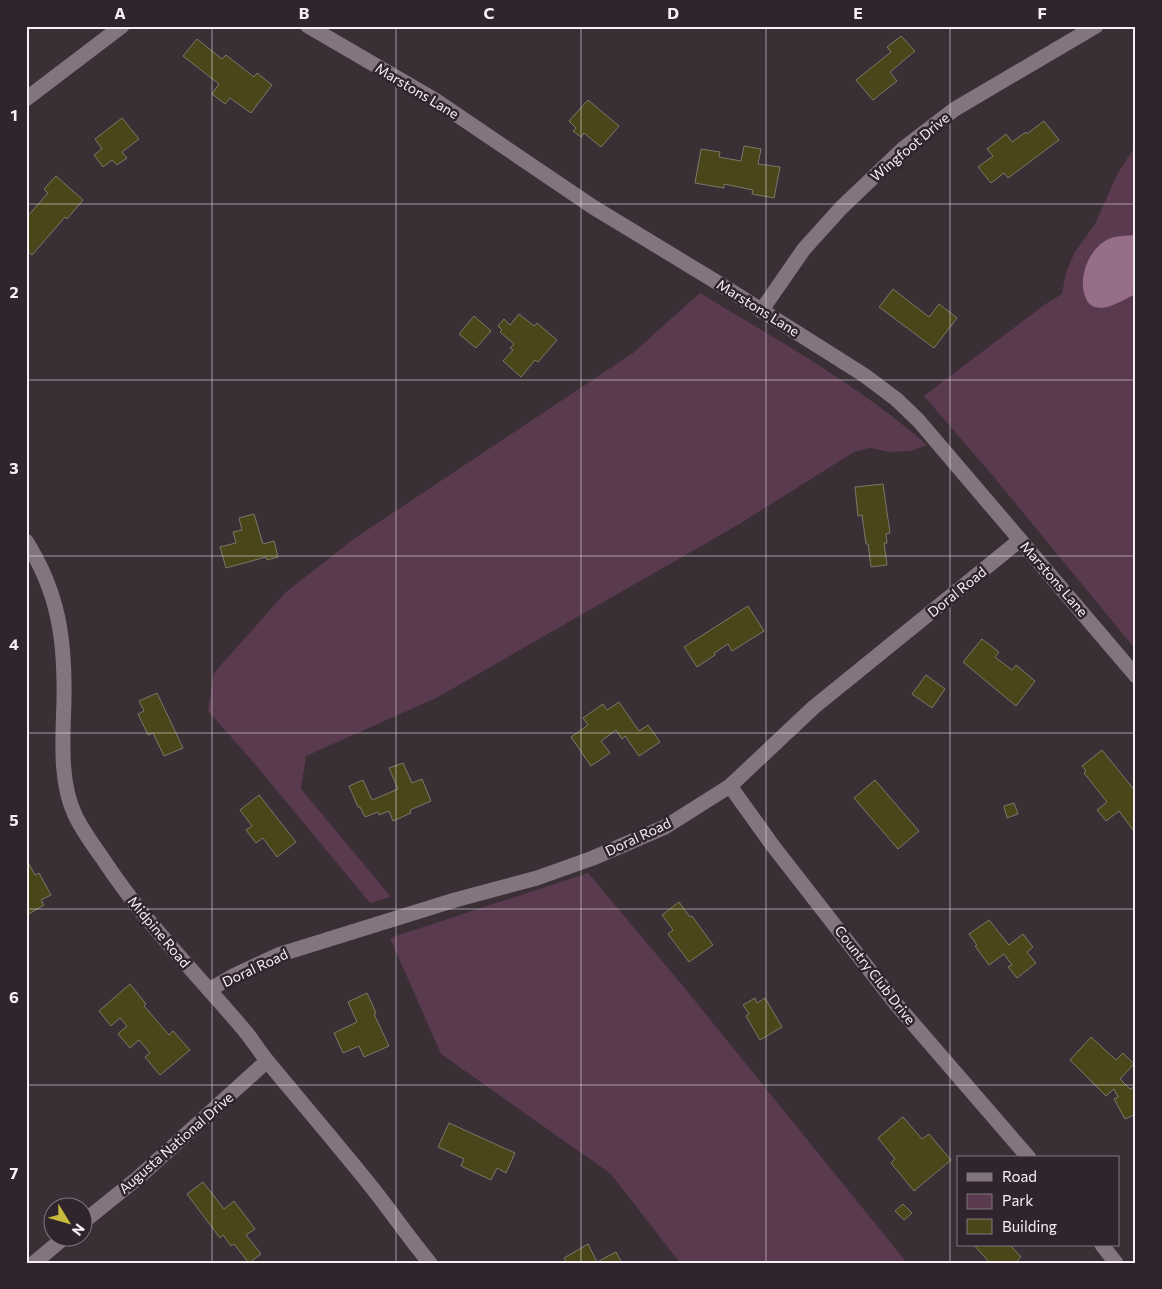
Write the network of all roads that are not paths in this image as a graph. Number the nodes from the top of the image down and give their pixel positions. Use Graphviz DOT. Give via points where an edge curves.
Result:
graph roads {
  1 [pos="122,26"];
  2 [pos="308,26"];
  3 [pos="1096,26"];
  4 [pos="26,99"];
  5 [pos="761,311"];
  6 [pos="1020,540"];
  7 [pos="26,541"];
  8 [pos="1136,676"];
  9 [pos="730,786"];
  10 [pos="209,990"];
  11 [pos="267,1061"];
  12 [pos="1027,1156"];
  13 [pos="92,1215"];
  14 [pos="54,1246"];
  15 [pos="1103,1246"];
  16 [pos="34,1263"];
  17 [pos="430,1263"];
  18 [pos="1116,1263"];
  1 -- 4 [label="street"];
  2 -- 5 [label="street, Marstons Lane" via="438,101 593,207"];
  3 -- 5 [label="street, Wingfoot Drive" via="956,109 904,148 841,208 804,249"];
  5 -- 6 [label="street, Marstons Lane" via="864,375 896,399 918,420"];
  6 -- 8 [label="street, Marstons Lane"];
  6 -- 9 [label="street, Doral Road" via="814,707"];
  7 -- 10 [label="street, Midpine Road" via="48,581 63,643 62,741 65,780 75,815 123,890"];
  9 -- 10 [label="street, Doral Road" via="665,827 593,858 537,878 278,955"];
  9 -- 12 [label="street, Country Club Drive" via="896,1004"];
  10 -- 11 [label="street, Midpine Road"];
  11 -- 13 [label="street, Augusta National Drive" via="139,1177"];
  11 -- 17 [label="street, Midpine Road"];
  14 -- 16 [label="street"];
  15 -- 18 [label="street"];
}
